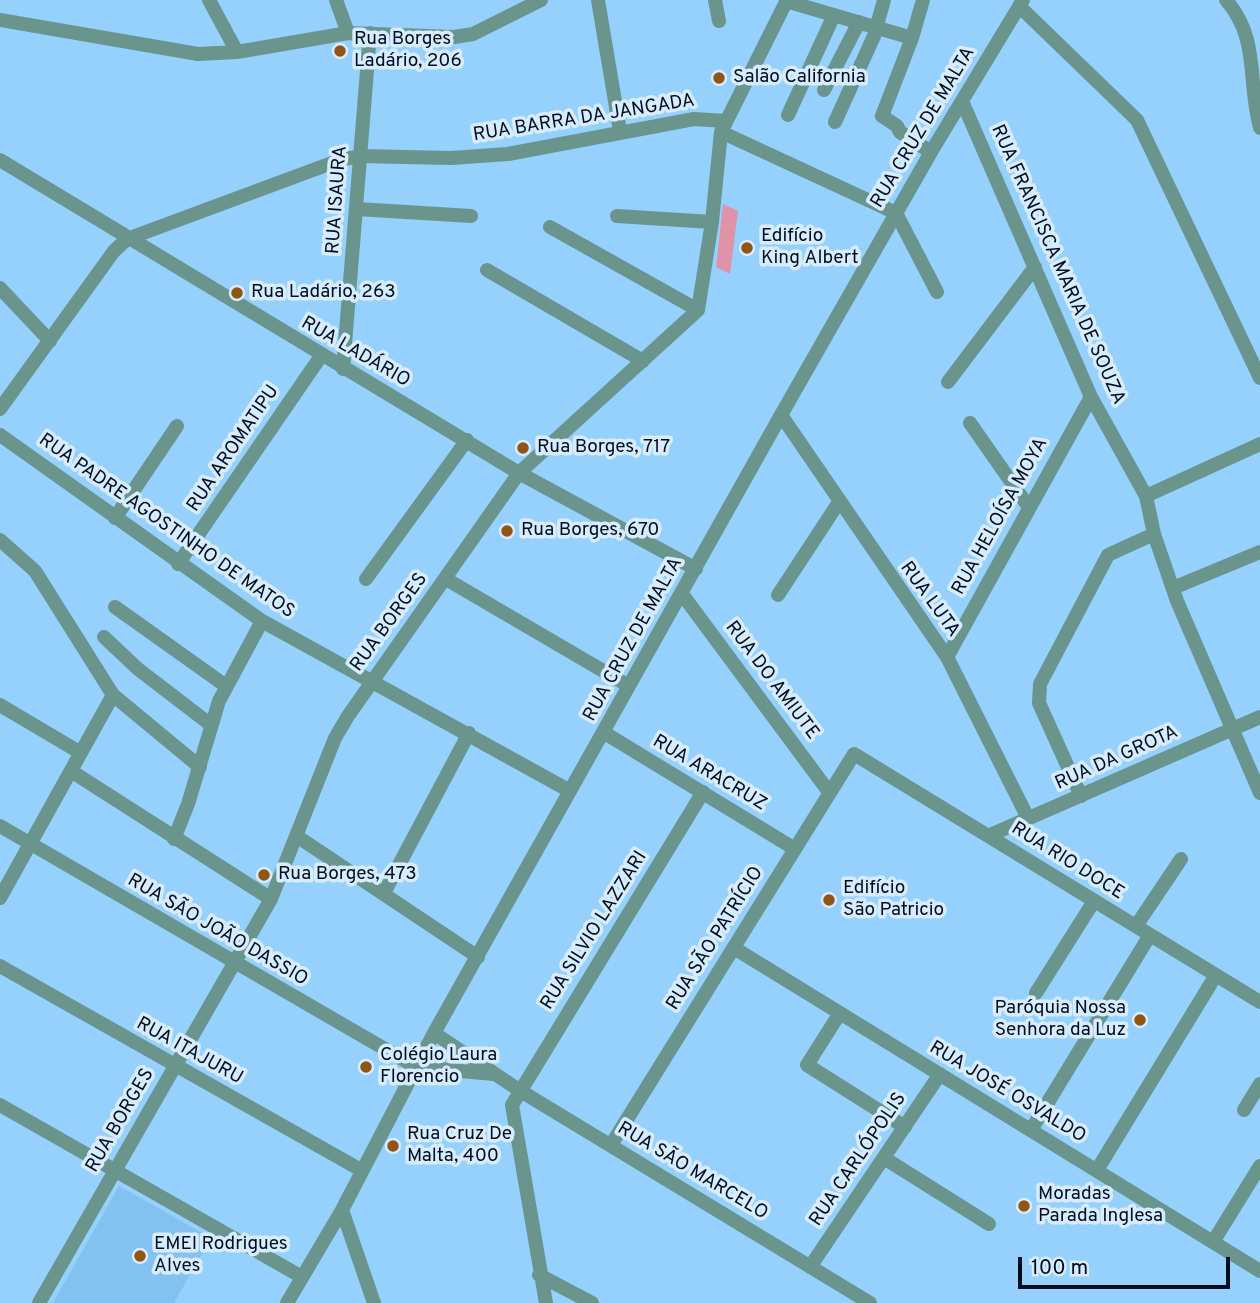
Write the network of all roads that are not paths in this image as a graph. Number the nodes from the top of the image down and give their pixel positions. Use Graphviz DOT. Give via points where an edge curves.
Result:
graph roads {
  1 [pos="209,0"];
  2 [pos="337,0"];
  3 [pos="541,0"];
  4 [pos="598,0"];
  5 [pos="715,0"];
  6 [pos="787,0"];
  7 [pos="884,0"];
  8 [pos="923,0"];
  9 [pos="1226,0"];
  10 [pos="1021,3"];
  11 [pos="834,15"];
  12 [pos="0,20"];
  13 [pos="719,21"];
  14 [pos="859,22"];
  15 [pos="877,27"];
  16 [pos="348,33"];
  17 [pos="370,33"];
  18 [pos="912,38"];
  19 [pos="237,52"];
  20 [pos="824,90"];
  21 [pos="962,101"];
  22 [pos="788,115"];
  23 [pos="835,122"];
  24 [pos="723,127"];
  25 [pos="1260,128"];
  26 [pos="620,131"];
  27 [pos="931,152"];
  28 [pos="360,156"];
  29 [pos="0,160"];
  30 [pos="357,209"];
  31 [pos="896,213"];
  32 [pos="471,216"];
  33 [pos="617,216"];
  34 [pos="712,222"];
  35 [pos="550,228"];
  36 [pos="127,239"];
  37 [pos="1035,267"];
  38 [pos="487,270"];
  39 [pos="0,288"];
  40 [pos="937,292"];
  41 [pos="698,310"];
  42 [pos="50,341"];
  43 [pos="321,356"];
  44 [pos="643,361"];
  45 [pos="343,369"];
  46 [pos="1260,378"];
  47 [pos="948,382"];
  48 [pos="1091,397"];
  49 [pos="0,409"];
  50 [pos="781,415"];
  51 [pos="970,423"];
  52 [pos="177,426"];
  53 [pos="0,435"];
  54 [pos="467,440"];
  55 [pos="1260,444"];
  56 [pos="519,473"];
  57 [pos="1146,496"];
  58 [pos="839,502"];
  59 [pos="1028,506"];
  60 [pos="115,518"];
  61 [pos="1154,534"];
  62 [pos="0,540"];
  63 [pos="1260,552"];
  64 [pos="178,564"];
  65 [pos="695,569"];
  66 [pos="366,579"];
  67 [pos="446,579"];
  68 [pos="1173,588"];
  69 [pos="682,594"];
  70 [pos="778,595"];
  71 [pos="115,607"];
  72 [pos="262,621"];
  73 [pos="104,637"];
  74 [pos="947,657"];
  75 [pos="371,682"];
  76 [pos="226,686"];
  77 [pos="629,686"];
  78 [pos="113,695"];
  79 [pos="0,705"];
  80 [pos="1260,717"];
  81 [pos="211,724"];
  82 [pos="1232,730"];
  83 [pos="603,732"];
  84 [pos="469,733"];
  85 [pos="81,752"];
  86 [pos="854,754"];
  87 [pos="200,766"];
  88 [pos="71,771"];
  89 [pos="570,791"];
  90 [pos="703,792"];
  91 [pos="829,792"];
  92 [pos="1260,793"];
  93 [pos="1080,796"];
  94 [pos="1028,818"];
  95 [pos="0,826"];
  96 [pos="988,836"];
  97 [pos="298,837"];
  98 [pos="174,839"];
  99 [pos="31,843"];
  100 [pos="795,849"];
  101 [pos="1181,859"];
  102 [pos="384,893"];
  103 [pos="0,898"];
  104 [pos="271,899"];
  105 [pos="1094,901"];
  106 [pos="1136,926"];
  107 [pos="1150,935"];
  108 [pos="734,948"];
  109 [pos="478,957"];
  110 [pos="235,964"];
  111 [pos="0,966"];
  112 [pos="1216,975"];
  113 [pos="1036,993"];
  114 [pos="1260,1002"];
  115 [pos="841,1013"];
  116 [pos="434,1033"];
  117 [pos="175,1067"];
  118 [pos="416,1067"];
  119 [pos="494,1074"];
  120 [pos="940,1074"];
  121 [pos="1260,1084"];
  122 [pos="519,1090"];
  123 [pos="0,1105"];
  124 [pos="1244,1110"];
  125 [pos="905,1127"];
  126 [pos="1031,1130"];
  127 [pos="611,1145"];
  128 [pos="884,1158"];
  129 [pos="1260,1166"];
  130 [pos="114,1170"];
  131 [pos="361,1170"];
  132 [pos="1097,1170"];
  133 [pos="342,1210"];
  134 [pos="989,1224"];
  135 [pos="1213,1242"];
  136 [pos="810,1267"];
  137 [pos="1260,1271"];
  138 [pos="539,1275"];
  139 [pos="302,1277"];
  140 [pos="39,1303"];
  141 [pos="287,1303"];
  142 [pos="374,1303"];
  143 [pos="546,1303"];
  144 [pos="592,1303"];
  145 [pos="870,1303"];
  1 -- 19 [label="street"];
  2 -- 16 [label="street"];
  3 -- 17 [label="street" via="474,34 411,37"];
  4 -- 26 [label="street"];
  5 -- 13 [label="street"];
  6 -- 11 [label="street"];
  6 -- 24 [label="street"];
  7 -- 15 [label="street"];
  8 -- 18 [label="street"];
  9 -- 25 [label="street" via="1248,32"];
  10 -- 21 [label="street, RUA CRUZ DE MALTA"];
  10 -- 46 [label="street" via="1137,120"];
  11 -- 14 [label="street"];
  11 -- 22 [label="street"];
  12 -- 19 [label="street" via="198,54"];
  14 -- 15 [label="street"];
  14 -- 20 [label="street"];
  15 -- 18 [label="street"];
  15 -- 23 [label="street"];
  16 -- 17 [label="street"];
  16 -- 19 [label="street"];
  17 -- 28 [label="street, RUA ISAURA"];
  18 -- 27 [label="street" via="882,116"];
  21 -- 27 [label="street, RUA CRUZ DE MALTA"];
  21 -- 37 [label="street, RUA FRANCISCA MARIA DE SOUZA"];
  24 -- 26 [label="street, RUA BARRA DA JANGADA" via="694,119"];
  24 -- 31 [label="street"];
  24 -- 34 [label="street"];
  26 -- 28 [label="street, RUA BARRA DA JANGADA" via="508,153 451,158"];
  27 -- 31 [label="street, RUA CRUZ DE MALTA"];
  28 -- 30 [label="street, RUA ISAURA"];
  28 -- 36 [label="street, RUA BARRA DA JANGADA"];
  29 -- 36 [label="street, RUA LADÁRIO"];
  30 -- 32 [label="street"];
  30 -- 45 [label="street, RUA ISAURA"];
  31 -- 40 [label="street"];
  31 -- 50 [label="street, RUA CRUZ DE MALTA"];
  33 -- 34 [label="street"];
  34 -- 41 [label="street"];
  35 -- 41 [label="street"];
  36 -- 42 [label="street"];
  36 -- 43 [label="street, RUA LADÁRIO"];
  37 -- 47 [label="street"];
  37 -- 48 [label="street, RUA FRANCISCA MARIA DE SOUZA"];
  38 -- 44 [label="street"];
  39 -- 42 [label="street"];
  41 -- 44 [label="street, RUA BORGES"];
  42 -- 49 [label="street"];
  43 -- 45 [label="street, RUA LADÁRIO"];
  43 -- 64 [label="street, RUA AROMATIPU"];
  44 -- 56 [label="street, RUA BORGES"];
  45 -- 54 [label="street, RUA LADÁRIO"];
  48 -- 57 [label="street, RUA FRANCISCA MARIA DE SOUZA"];
  48 -- 59 [label="street, RUA HELOÍSA MOYA"];
  50 -- 58 [label="street, RUA LUTA"];
  50 -- 65 [label="street, RUA CRUZ DE MALTA"];
  51 -- 59 [label="street"];
  52 -- 60 [label="street"];
  53 -- 60 [label="street, RUA PADRE AGOSTINHO DE MATOS"];
  54 -- 56 [label="street, RUA LADÁRIO"];
  54 -- 66 [label="street"];
  55 -- 57 [label="street"];
  56 -- 65 [label="street, RUA LADÁRIO"];
  56 -- 67 [label="street, RUA BORGES"];
  57 -- 61 [label="street, RUA FRANCISCA MARIA DE SOUZA"];
  58 -- 70 [label="street"];
  58 -- 74 [label="street, RUA LUTA"];
  59 -- 74 [label="street, RUA HELOÍSA MOYA"];
  60 -- 64 [label="street, RUA PADRE AGOSTINHO DE MATOS"];
  61 -- 68 [label="street, RUA FRANCISCA MARIA DE SOUZA"];
  61 -- 93 [label="street" via="1108,555 1040,684 1039,703"];
  62 -- 78 [label="street" via="35,571"];
  63 -- 68 [label="street"];
  64 -- 72 [label="street, RUA PADRE AGOSTINHO DE MATOS"];
  65 -- 69 [label="street, RUA CRUZ DE MALTA"];
  67 -- 75 [label="street, RUA BORGES"];
  67 -- 77 [label="street"];
  68 -- 82 [label="street, RUA FRANCISCA MARIA DE SOUZA"];
  69 -- 77 [label="street, RUA CRUZ DE MALTA"];
  69 -- 91 [label="street, RUA DO AMIUTE"];
  71 -- 76 [label="street"];
  72 -- 75 [label="street, RUA PADRE AGOSTINHO DE MATOS"];
  72 -- 76 [label="street"];
  73 -- 81 [label="street"];
  74 -- 94 [label="street, RUA LUTA"];
  75 -- 84 [label="street, RUA PADRE AGOSTINHO DE MATOS"];
  75 -- 97 [label="street, RUA BORGES" via="335,738"];
  76 -- 81 [label="street"];
  77 -- 83 [label="street, RUA CRUZ DE MALTA"];
  78 -- 85 [label="street"];
  78 -- 87 [label="street"];
  79 -- 85 [label="street"];
  80 -- 82 [label="street, RUA DA GROTA"];
  81 -- 87 [label="street"];
  82 -- 92 [label="street, RUA FRANCISCA MARIA DE SOUZA"];
  82 -- 93 [label="street, RUA DA GROTA"];
  83 -- 89 [label="street, RUA CRUZ DE MALTA"];
  83 -- 90 [label="street, RUA ARACRUZ"];
  84 -- 89 [label="street, RUA PADRE AGOSTINHO DE MATOS"];
  84 -- 102 [label="street"];
  85 -- 88 [label="street"];
  86 -- 91 [label="street, RUA SÃO PATRÍCIO"];
  86 -- 96 [label="street, RUA RIO DOCE"];
  87 -- 98 [label="street"];
  88 -- 98 [label="street"];
  88 -- 99 [label="street"];
  89 -- 109 [label="street, RUA CRUZ DE MALTA"];
  90 -- 100 [label="street, RUA ARACRUZ"];
  90 -- 122 [label="street, RUA SILVIO LAZZARI"];
  91 -- 100 [label="street, RUA SÃO PATRÍCIO"];
  93 -- 94 [label="street, RUA DA GROTA"];
  94 -- 96 [label="street, RUA DA GROTA"];
  95 -- 99 [label="street, RUA SÃO JOÃO DASSIO"];
  96 -- 105 [label="street, RUA RIO DOCE"];
  97 -- 102 [label="street"];
  97 -- 104 [label="street, RUA BORGES"];
  98 -- 104 [label="street"];
  99 -- 103 [label="street"];
  99 -- 110 [label="street, RUA SÃO JOÃO DASSIO"];
  100 -- 108 [label="street, RUA SÃO PATRÍCIO"];
  101 -- 106 [label="street"];
  102 -- 109 [label="street"];
  104 -- 110 [label="street, RUA BORGES"];
  105 -- 106 [label="street, RUA RIO DOCE"];
  105 -- 113 [label="street"];
  106 -- 107 [label="street, RUA RIO DOCE"];
  107 -- 112 [label="street, RUA RIO DOCE"];
  107 -- 126 [label="street"];
  108 -- 115 [label="street, RUA JOSÉ OSVALDO"];
  108 -- 127 [label="street, RUA SÃO PATRÍCIO"];
  109 -- 116 [label="street, RUA CRUZ DE MALTA"];
  110 -- 117 [label="street, RUA BORGES"];
  110 -- 118 [label="street, RUA SÃO JOÃO DASSIO"];
  111 -- 117 [label="street, RUA ITAJURU"];
  112 -- 114 [label="street, RUA RIO DOCE"];
  112 -- 132 [label="street"];
  115 -- 120 [label="street, RUA JOSÉ OSVALDO"];
  115 -- 125 [label="street" via="807,1062 808,1068"];
  116 -- 118 [label="street, RUA CRUZ DE MALTA"];
  116 -- 119 [label="street, RUA SÃO MARCELO"];
  117 -- 130 [label="street, RUA BORGES"];
  117 -- 131 [label="street, RUA ITAJURU"];
  118 -- 119 [label="street, RUA SÃO MARCELO"];
  118 -- 131 [label="street, RUA CRUZ DE MALTA"];
  119 -- 122 [label="street, RUA SÃO MARCELO"];
  120 -- 125 [label="street, RUA CARLÓPOLIS"];
  120 -- 126 [label="street, RUA JOSÉ OSVALDO"];
  121 -- 124 [label="street"];
  122 -- 127 [label="street, RUA SÃO MARCELO"];
  122 -- 138 [label="street" via="511,1111"];
  123 -- 130 [label="street"];
  125 -- 128 [label="street, RUA CARLÓPOLIS"];
  126 -- 132 [label="street, RUA JOSÉ OSVALDO"];
  127 -- 136 [label="street, RUA SÃO MARCELO"];
  128 -- 134 [label="street"];
  128 -- 136 [label="street, RUA CARLÓPOLIS"];
  129 -- 135 [label="street"];
  130 -- 139 [label="street"];
  130 -- 140 [label="street, RUA BORGES"];
  131 -- 133 [label="street, RUA CRUZ DE MALTA"];
  132 -- 135 [label="street, RUA JOSÉ OSVALDO" via="1198,1238"];
  133 -- 139 [label="street, RUA CRUZ DE MALTA"];
  133 -- 142 [label="street"];
  135 -- 137 [label="street, RUA JOSÉ OSVALDO"];
  136 -- 145 [label="street, RUA SÃO MARCELO"];
  138 -- 143 [label="street"];
  138 -- 144 [label="street"];
  139 -- 141 [label="street, RUA CRUZ DE MALTA"];
}
